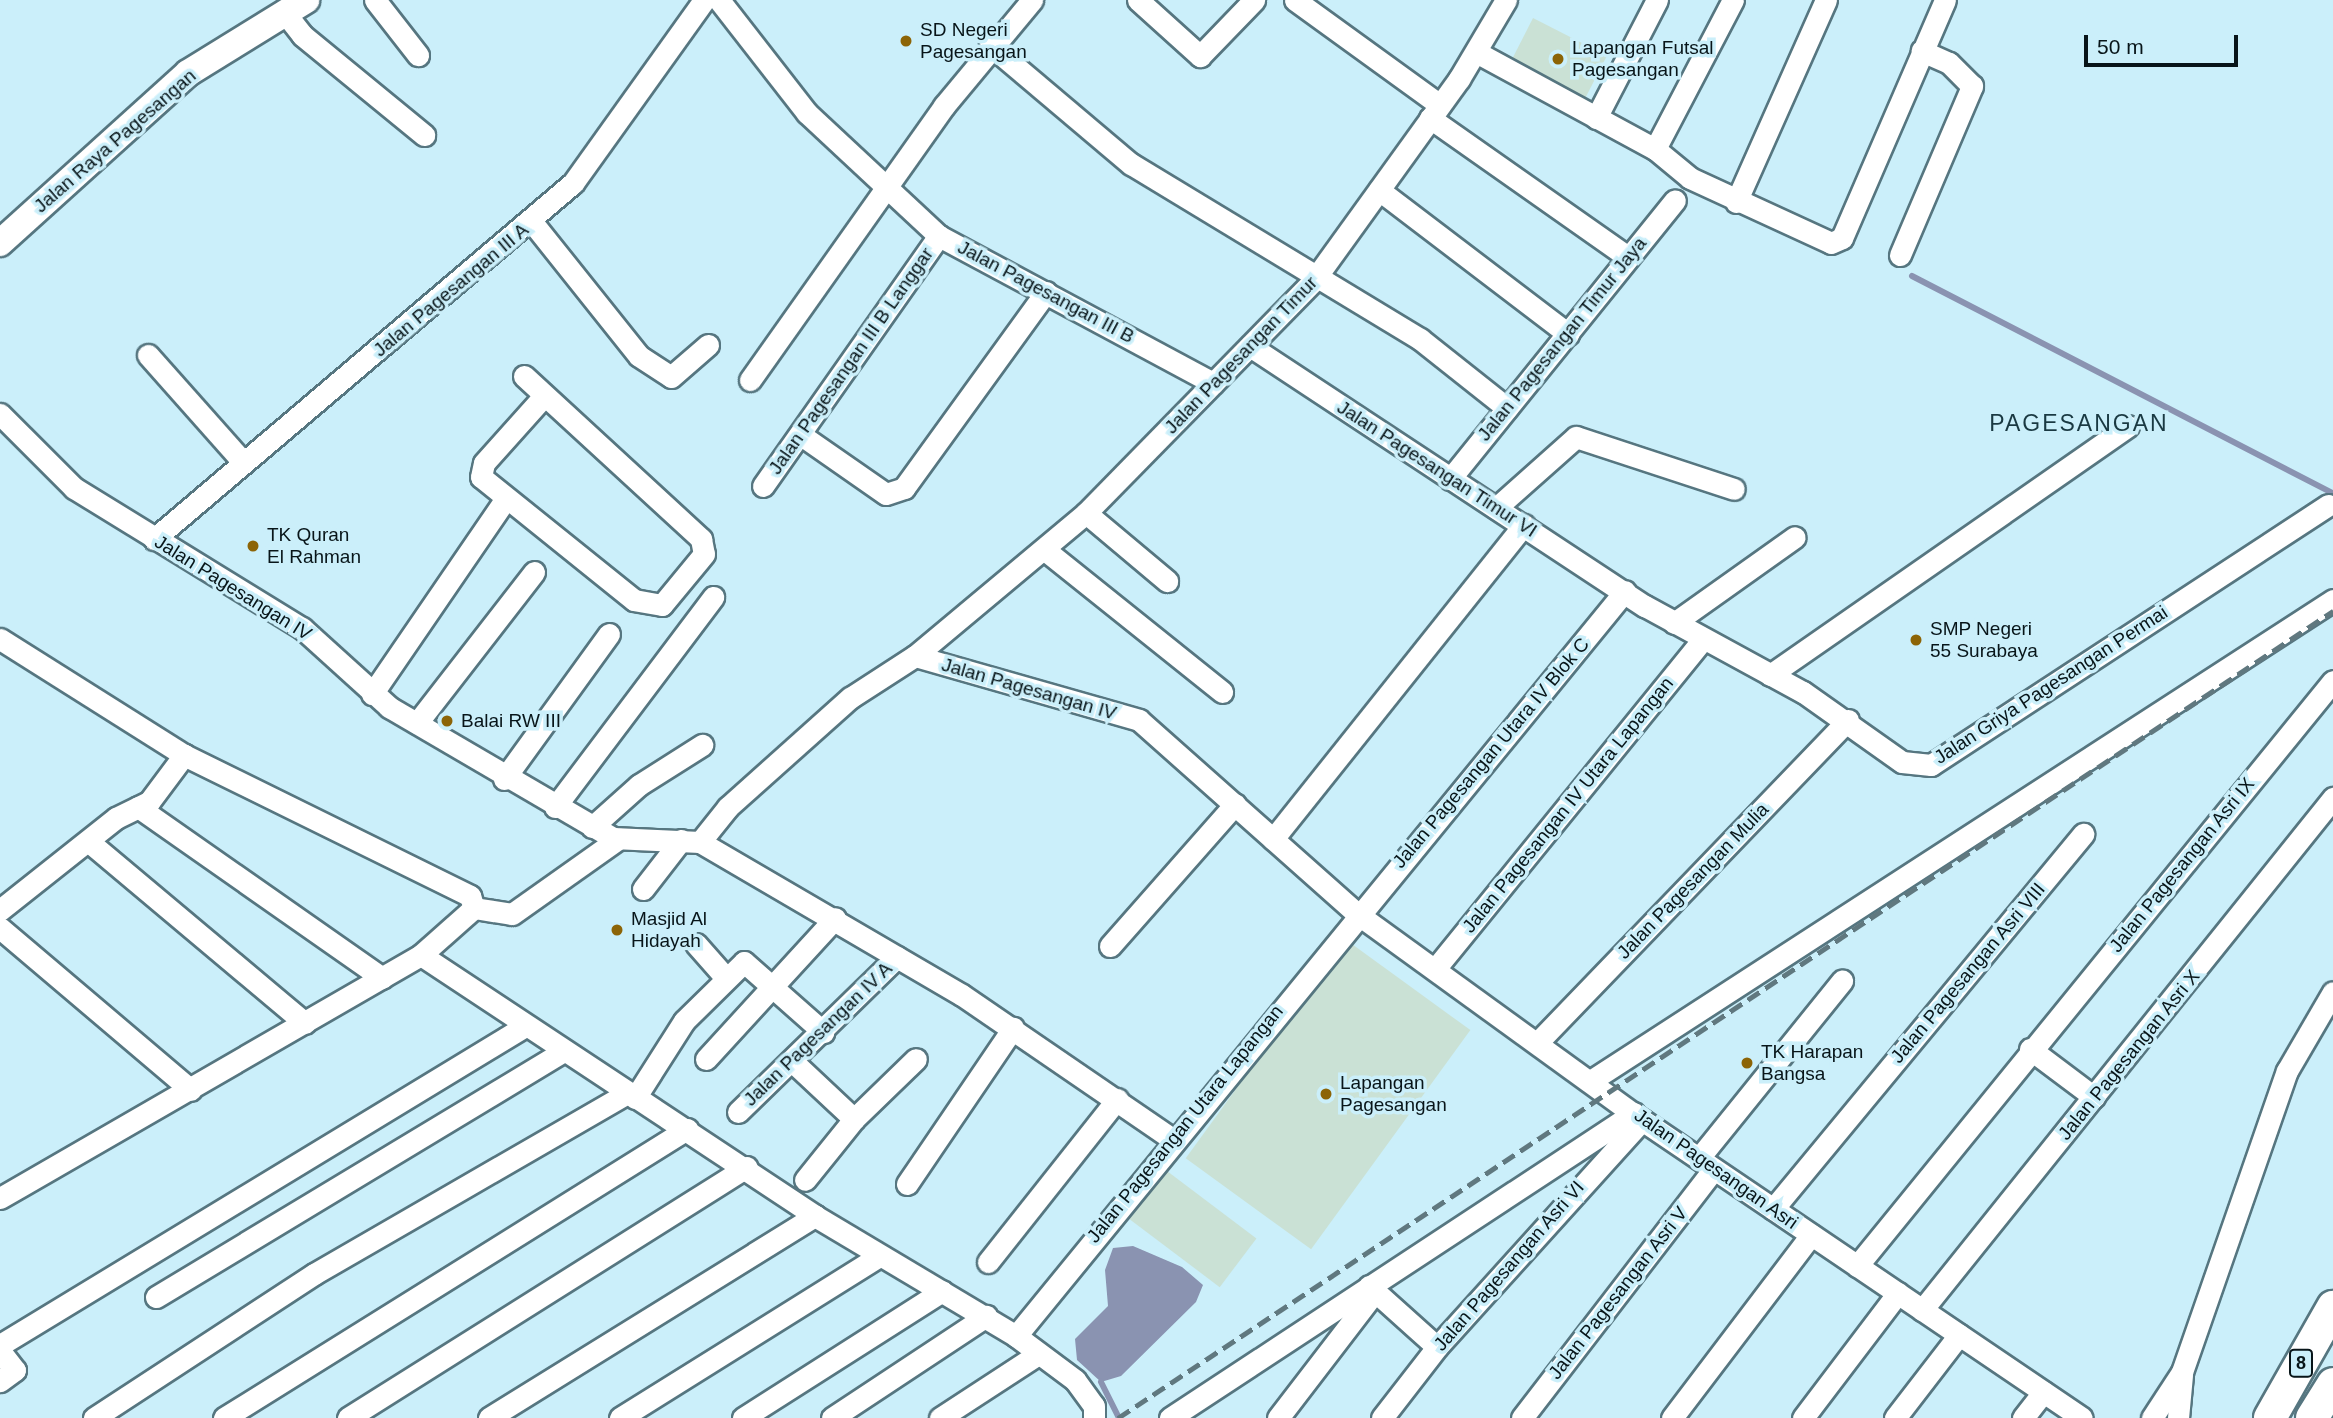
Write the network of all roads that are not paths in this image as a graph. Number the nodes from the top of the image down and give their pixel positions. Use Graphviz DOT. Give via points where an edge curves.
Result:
graph roads {
  1 [pos="375,0"];
  2 [pos="704,0"];
  3 [pos="719,0"];
  4 [pos="1138,0"];
  5 [pos="1254,0"];
  6 [pos="1295,0"];
  7 [pos="1506,0"];
  8 [pos="1657,0"];
  9 [pos="1733,0"];
  10 [pos="1826,0"];
  11 [pos="1945,0"];
  12 [pos="1025,2"];
  13 [pos="296,7"];
  14 [pos="990,45"];
  15 [pos="1922,51"];
  16 [pos="1476,52"];
  17 [pos="418,55"];
  18 [pos="1435,112"];
  19 [pos="1596,118"];
  20 [pos="424,135"];
  21 [pos="1655,149"];
  22 [pos="886,190"];
  23 [pos="1379,190"];
  24 [pos="1675,200"];
  25 [pos="1737,202"];
  26 [pos="532,222"];
  27 [pos="939,236"];
  28 [pos="0,243"];
  29 [pos="1900,255"];
  30 [pos="1628,257"];
  31 [pos="1314,280"];
  32 [pos="1046,292"];
  33 [pos="1568,334"];
  34 [pos="708,345"];
  35 [pos="1250,346"];
  36 [pos="148,355"];
  37 [pos="524,376"];
  38 [pos="750,380"];
  39 [pos="1213,383"];
  40 [pos="544,396"];
  41 [pos="1507,408"];
  42 [pos="0,414"];
  43 [pos="2129,426"];
  44 [pos="801,435"];
  45 [pos="242,461"];
  46 [pos="1450,479"];
  47 [pos="763,486"];
  48 [pos="1734,489"];
  49 [pos="506,498"];
  50 [pos="2328,505"];
  51 [pos="1496,508"];
  52 [pos="1086,513"];
  53 [pos="1524,525"];
  54 [pos="1795,537"];
  55 [pos="154,538"];
  56 [pos="1045,550"];
  57 [pos="534,572"];
  58 [pos="1167,581"];
  59 [pos="1625,591"];
  60 [pos="713,597"];
  61 [pos="2333,600"];
  62 [pos="1674,623"];
  63 [pos="609,634"];
  64 [pos="0,639"];
  65 [pos="1702,640"];
  66 [pos="915,656"];
  67 [pos="1770,675"];
  68 [pos="2333,681"];
  69 [pos="1222,692"];
  70 [pos="372,695"];
  71 [pos="1848,720"];
  72 [pos="417,723"];
  73 [pos="702,745"];
  74 [pos="184,755"];
  75 [pos="504,779"];
  76 [pos="2333,798"];
  77 [pos="1235,804"];
  78 [pos="138,807"];
  79 [pos="555,807"];
  80 [pos="605,833"];
  81 [pos="2083,834"];
  82 [pos="1273,839"];
  83 [pos="88,841"];
  84 [pos="691,841"];
  85 [pos="643,889"];
  86 [pos="0,910"];
  87 [pos="483,911"];
  88 [pos="1356,914"];
  89 [pos="835,918"];
  90 [pos="0,928"];
  91 [pos="696,944"];
  92 [pos="1110,946"];
  93 [pos="421,955"];
  94 [pos="897,957"];
  95 [pos="1435,969"];
  96 [pos="382,978"];
  97 [pos="726,978"];
  98 [pos="1842,981"];
  99 [pos="772,986"];
  100 [pos="2333,992"];
  101 [pos="304,1023"];
  102 [pos="525,1026"];
  103 [pos="1013,1028"];
  104 [pos="823,1032"];
  105 [pos="1538,1042"];
  106 [pos="2030,1049"];
  107 [pos="563,1051"];
  108 [pos="706,1059"];
  109 [pos="916,1059"];
  110 [pos="792,1061"];
  111 [pos="1592,1080"];
  112 [pos="191,1090"];
  113 [pos="636,1091"];
  114 [pos="2094,1097"];
  115 [pos="1117,1099"];
  116 [pos="738,1112"];
  117 [pos="1638,1117"];
  118 [pos="855,1119"];
  119 [pos="687,1129"];
  120 [pos="1172,1139"];
  121 [pos="1706,1164"];
  122 [pos="746,1167"];
  123 [pos="805,1180"];
  124 [pos="907,1184"];
  125 [pos="4,1190"];
  126 [pos="1773,1209"];
  127 [pos="815,1216"];
  128 [pos="1811,1235"];
  129 [pos="879,1256"];
  130 [pos="988,1262"];
  131 [pos="1857,1266"];
  132 [pos="1372,1289"];
  133 [pos="942,1291"];
  134 [pos="1898,1293"];
  135 [pos="156,1297"];
  136 [pos="2333,1307"];
  137 [pos="1923,1310"];
  138 [pos="986,1316"];
  139 [pos="1959,1335"];
  140 [pos="1016,1336"];
  141 [pos="0,1345"];
  142 [pos="1437,1347"];
  143 [pos="0,1351"];
  144 [pos="1038,1354"];
  145 [pos="2182,1372"];
  146 [pos="0,1381"];
  147 [pos="2333,1384"];
  148 [pos="2043,1392"];
  149 [pos="94,1418"];
  150 [pos="225,1418"];
  151 [pos="348,1418"];
  152 [pos="489,1418"];
  153 [pos="620,1418"];
  154 [pos="743,1418"];
  155 [pos="832,1418"];
  156 [pos="940,1418"];
  157 [pos="1094,1418"];
  158 [pos="1170,1418"];
  159 [pos="1278,1418"];
  160 [pos="1382,1418"];
  161 [pos="1522,1418"];
  162 [pos="1672,1418"];
  163 [pos="1803,1418"];
  164 [pos="1895,1418"];
  165 [pos="2023,1418"];
  166 [pos="2082,1418"];
  167 [pos="2152,1418"];
  168 [pos="2178,1418"];
  169 [pos="2270,1418"];
  170 [pos="2312,1418"];
  1 -- 17 [label="street"];
  2 -- 26 [label="street, Jalan Pagesangan III A" via="573,183"];
  3 -- 22 [label="street, Jalan Pagesangan III B" via="807,113"];
  4 -- 5 [label="street" via="1200,57"];
  6 -- 18 [label="street"];
  7 -- 16 [label="street, Jalan Pagesangan Timur"];
  8 -- 19 [label="street"];
  9 -- 21 [label="street"];
  10 -- 25 [label="street"];
  11 -- 15 [label="street"];
  12 -- 14 [label="street"];
  13 -- 20 [label="street" via="302,35"];
  13 -- 28 [label="main road, Jalan Raya Pagesangan" via="187,73"];
  14 -- 22 [label="street"];
  14 -- 31 [label="street" via="1131,164"];
  15 -- 25 [label="street" via="1837,243"];
  15 -- 29 [label="street" via="1949,63 1972,86"];
  16 -- 18 [label="street, Jalan Pagesangan Timur"];
  16 -- 19 [label="street"];
  18 -- 23 [label="street, Jalan Pagesangan Timur"];
  18 -- 30 [label="street"];
  19 -- 21 [label="street"];
  21 -- 25 [label="street" via="1690,178"];
  22 -- 27 [label="street, Jalan Pagesangan III B"];
  22 -- 38 [label="street" via="809,289"];
  23 -- 31 [label="street, Jalan Pagesangan Timur"];
  23 -- 33 [label="street"];
  24 -- 30 [label="street, Jalan Pagesangan Timur Jaya"];
  26 -- 34 [label="street" via="639,356 671,377"];
  26 -- 45 [label="street, Jalan Pagesangan III A"];
  27 -- 32 [label="street, Jalan Pagesangan III B"];
  27 -- 44 [label="street, Jalan Pagesangan III B Langgar"];
  30 -- 33 [label="street, Jalan Pagesangan Timur Jaya"];
  31 -- 35 [label="street, Jalan Pagesangan Timur"];
  31 -- 41 [label="street" via="1420,340"];
  32 -- 39 [label="street, Jalan Pagesangan III B"];
  32 -- 44 [label="street" via="904,488 886,494"];
  33 -- 41 [label="street, Jalan Pagesangan Timur Jaya"];
  35 -- 39 [label="street, Jalan Pagesangan Timur"];
  35 -- 46 [label="street, Jalan Pagesangan Timur VI"];
  36 -- 45 [label="street"];
  37 -- 40 [label="street"];
  39 -- 52 [label="street, Jalan Pagesangan Timur"];
  40 -- 49 [label="street" via="480,471"];
  40 -- 49 [label="street" via="701,539 704,554 662,606 648,607"];
  41 -- 46 [label="street, Jalan Pagesangan Timur Jaya"];
  42 -- 55 [label="street, Jalan Pagesangan IV" via="74,488"];
  43 -- 67 [label="street"];
  44 -- 47 [label="street, Jalan Pagesangan III B Langgar"];
  45 -- 55 [label="street, Jalan Pagesangan III A"];
  46 -- 51 [label="street, Jalan Pagesangan Timur VI"];
  48 -- 51 [label="street" via="1576,437"];
  49 -- 70 [label="street"];
  50 -- 71 [label="street, Jalan Griya Pagesangan Permai" via="1931,765 1902,762"];
  51 -- 53 [label="street, Jalan Pagesangan Timur VI"];
  52 -- 56 [label="street, Jalan Pagesangan Timur"];
  52 -- 58 [label="street"];
  53 -- 59 [label="street, Jalan Pagesangan Timur VI"];
  53 -- 82 [label="street"];
  54 -- 62 [label="street"];
  55 -- 70 [label="street, Jalan Pagesangan IV" via="302,628"];
  56 -- 66 [label="street, Jalan Pagesangan Timur"];
  56 -- 69 [label="street"];
  57 -- 72 [label="street"];
  59 -- 62 [label="street, Jalan Griya Pagesangan Permai"];
  59 -- 88 [label="street, Jalan Pagesangan Utara IV Blok C"];
  60 -- 79 [label="street"];
  61 -- 111 [label="street"];
  62 -- 65 [label="street, Jalan Griya Pagesangan Permai"];
  63 -- 75 [label="street"];
  64 -- 74 [label="street"];
  65 -- 67 [label="street, Jalan Griya Pagesangan Permai"];
  65 -- 95 [label="street, Jalan Pagesangan IV Utara Lapangan"];
  66 -- 77 [label="street, Jalan Pagesangan IV" via="1139,720"];
  66 -- 84 [label="street, Jalan Pagesangan IV" via="850,698"];
  67 -- 71 [label="street, Jalan Griya Pagesangan Permai"];
  68 -- 106 [label="street, Jalan Pagesangan Asri IX"];
  70 -- 72 [label="street, Jalan Pagesangan IV"];
  71 -- 105 [label="street, Jalan Pagesangan Mulia"];
  72 -- 75 [label="street, Jalan Pagesangan IV"];
  73 -- 80 [label="street" via="639,785"];
  74 -- 78 [label="street"];
  74 -- 87 [label="street" via="470,896"];
  75 -- 79 [label="street, Jalan Pagesangan IV"];
  76 -- 114 [label="street, Jalan Pagesangan Asri X"];
  77 -- 82 [label="street, Jalan Pagesangan IV"];
  77 -- 92 [label="street"];
  78 -- 83 [label="street"];
  78 -- 96 [label="street"];
  79 -- 80 [label="street, Jalan Pagesangan IV"];
  80 -- 84 [label="street, Jalan Pagesangan IV"];
  80 -- 87 [label="street" via="512,914"];
  81 -- 126 [label="street, Jalan Pagesangan Asri VIII"];
  82 -- 88 [label="street, Jalan Pagesangan IV"];
  83 -- 86 [label="street"];
  83 -- 101 [label="street"];
  84 -- 85 [label="street"];
  84 -- 89 [label="street, Jalan Pagesangan IV"];
  87 -- 93 [label="street"];
  88 -- 95 [label="street, Jalan Pagesangan Asri"];
  88 -- 120 [label="street, Jalan Pagesangan Utara Lapangan"];
  89 -- 94 [label="street, Jalan Pagesangan IV"];
  89 -- 99 [label="street"];
  90 -- 112 [label="street"];
  91 -- 97 [label="street"];
  93 -- 96 [label="street"];
  93 -- 102 [label="street"];
  94 -- 103 [label="street, Jalan Pagesangan IV"];
  94 -- 104 [label="street, Jalan Pagesangan IV A"];
  95 -- 105 [label="street, Jalan Pagesangan Asri"];
  96 -- 101 [label="street"];
  97 -- 99 [label="street" via="748,963"];
  97 -- 113 [label="street" via="684,1021"];
  98 -- 121 [label="street, Jalan Pagesangan Asri V"];
  99 -- 104 [label="street"];
  99 -- 108 [label="street"];
  100 -- 145 [label="street" via="2287,1071"];
  101 -- 112 [label="street"];
  102 -- 107 [label="street"];
  102 -- 141 [label="street"];
  103 -- 115 [label="street, Jalan Pagesangan IV"];
  103 -- 124 [label="street"];
  104 -- 110 [label="street, Jalan Pagesangan IV A"];
  105 -- 111 [label="street, Jalan Pagesangan Asri"];
  106 -- 114 [label="street"];
  106 -- 131 [label="street, Jalan Pagesangan Asri IX"];
  107 -- 113 [label="street"];
  107 -- 135 [label="street"];
  109 -- 118 [label="street"];
  110 -- 116 [label="street, Jalan Pagesangan IV A"];
  110 -- 118 [label="street"];
  111 -- 117 [label="street, Jalan Pagesangan Asri"];
  112 -- 125 [label="street"];
  113 -- 119 [label="street"];
  113 -- 149 [label="street" via="314,1274"];
  114 -- 137 [label="street, Jalan Pagesangan Asri X"];
  115 -- 120 [label="street, Jalan Pagesangan IV"];
  115 -- 130 [label="street"];
  117 -- 121 [label="street, Jalan Pagesangan Asri"];
  117 -- 132 [label="street"];
  117 -- 142 [label="street, Jalan Pagesangan Asri VI"];
  118 -- 123 [label="street"];
  119 -- 122 [label="street"];
  119 -- 150 [label="street"];
  120 -- 140 [label="street, Jalan Pagesangan Utara Lapangan"];
  121 -- 126 [label="street, Jalan Pagesangan Asri"];
  121 -- 161 [label="street, Jalan Pagesangan Asri V"];
  122 -- 127 [label="street"];
  122 -- 151 [label="street"];
  126 -- 128 [label="street, Jalan Pagesangan Asri"];
  127 -- 129 [label="street"];
  127 -- 152 [label="street"];
  128 -- 131 [label="street, Jalan Pagesangan Asri"];
  128 -- 162 [label="street"];
  129 -- 133 [label="street"];
  129 -- 153 [label="street"];
  131 -- 134 [label="street, Jalan Pagesangan Asri"];
  132 -- 142 [label="street"];
  132 -- 158 [label="street"];
  132 -- 159 [label="street"];
  133 -- 138 [label="street"];
  133 -- 154 [label="street"];
  134 -- 137 [label="street, Jalan Pagesangan Asri"];
  134 -- 163 [label="street"];
  136 -- 169 [label="highway, 8"];
  137 -- 139 [label="street, Jalan Pagesangan Asri"];
  138 -- 140 [label="street"];
  138 -- 155 [label="street"];
  139 -- 148 [label="street, Jalan Pagesangan Asri"];
  139 -- 164 [label="street"];
  140 -- 144 [label="street"];
  142 -- 160 [label="street, Jalan Pagesangan Asri VI"];
  143 -- 146 [label="street" via="15,1370"];
  144 -- 156 [label="street"];
  144 -- 157 [label="street" via="1075,1381 1094,1406"];
  145 -- 167 [label="street"];
  145 -- 168 [label="street"];
  147 -- 170 [label="highway, 8"];
  148 -- 165 [label="street"];
  148 -- 166 [label="street, Jalan Pagesangan Asri"];
}
